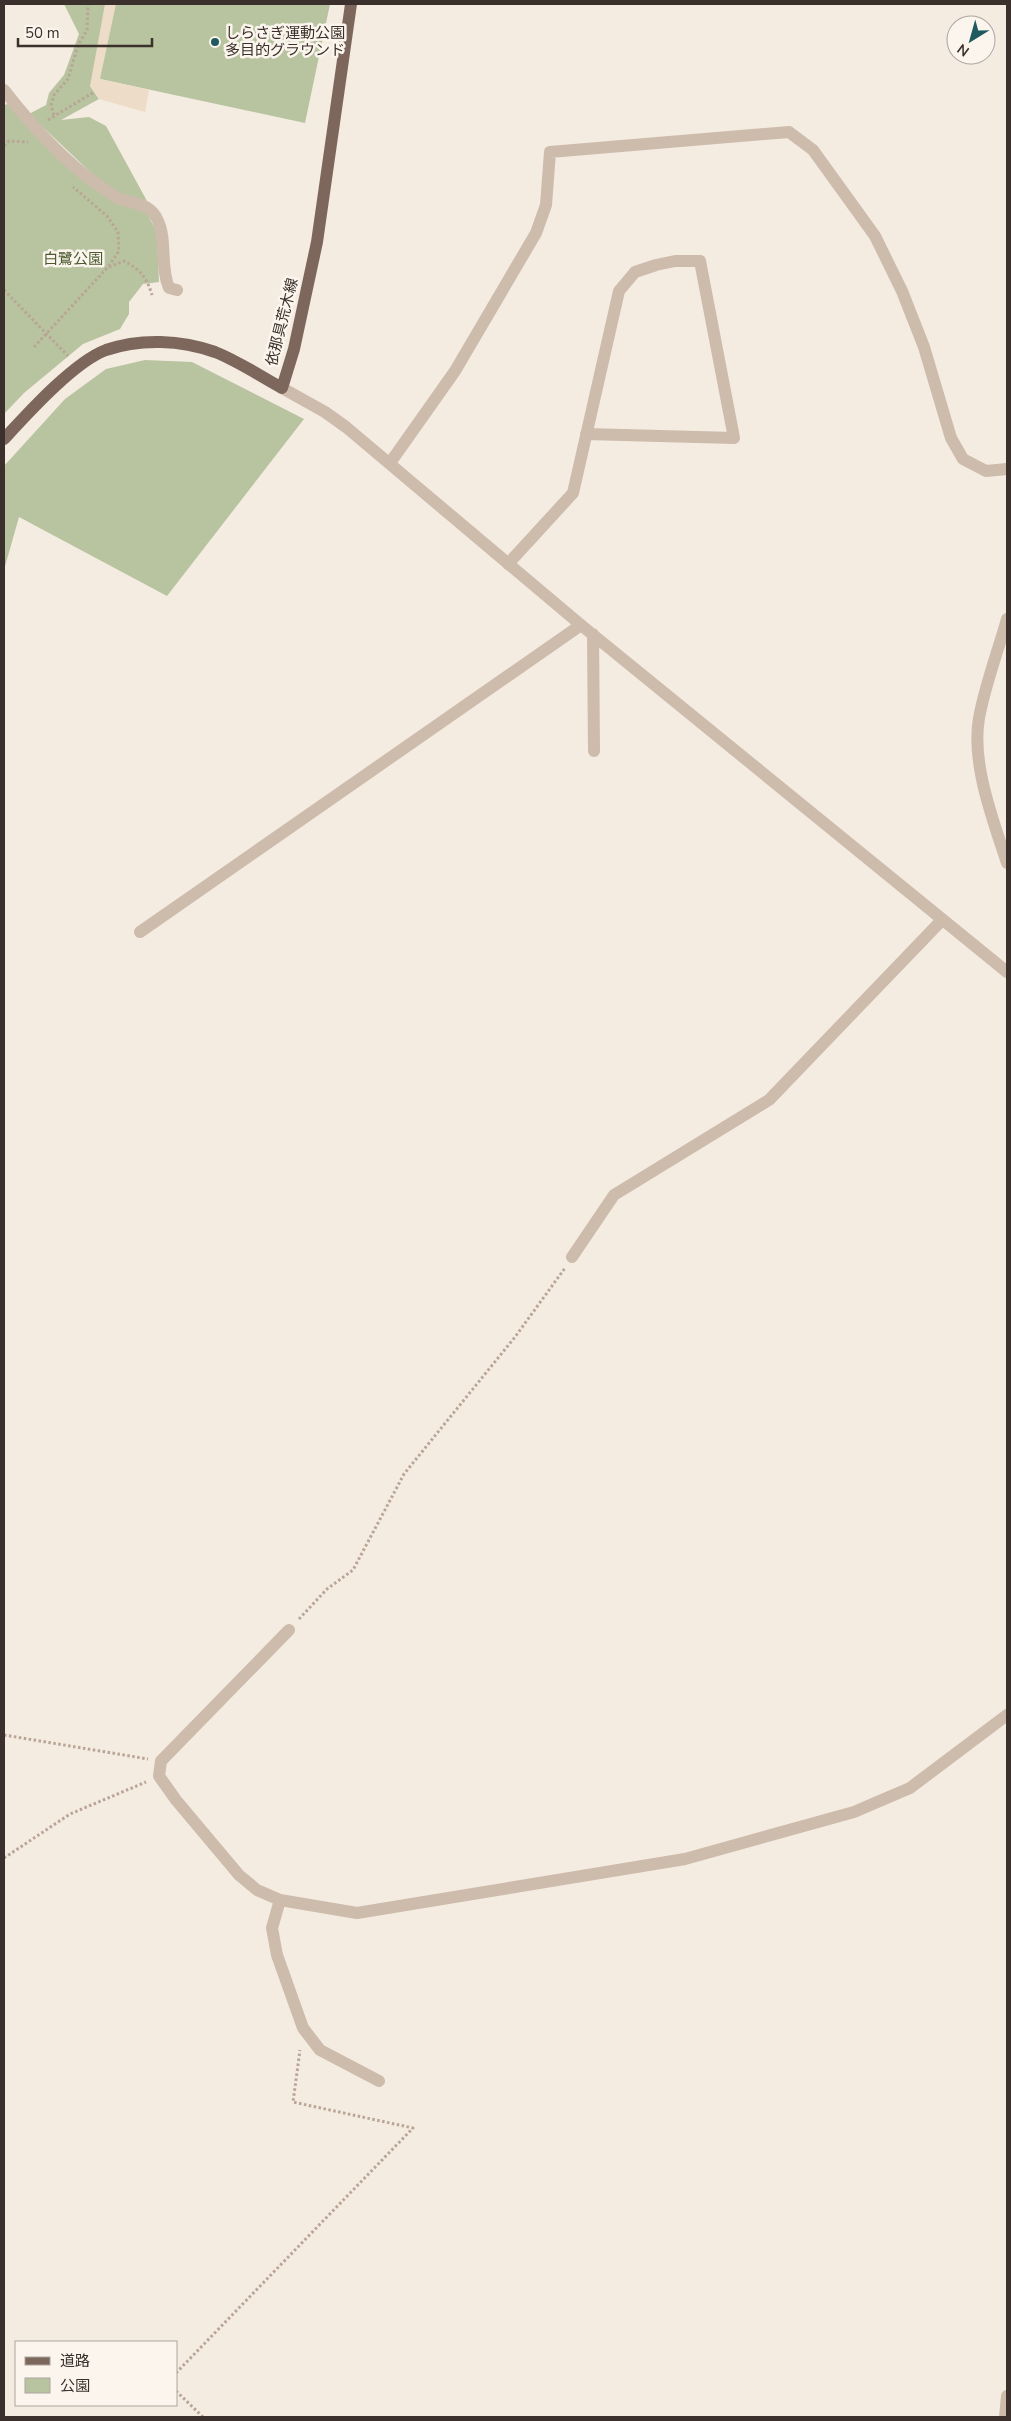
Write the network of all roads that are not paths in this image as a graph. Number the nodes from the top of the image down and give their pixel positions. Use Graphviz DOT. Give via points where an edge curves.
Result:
graph roads {
  1 [pos="351,4"];
  2 [pos="4,90"];
  3 [pos="177,290"];
  4 [pos="282,388"];
  5 [pos="586,434"];
  6 [pos="4,439"];
  7 [pos="390,463"];
  8 [pos="1007,469"];
  9 [pos="508,564"];
  10 [pos="1007,619"];
  11 [pos="581,625"];
  12 [pos="593,634"];
  13 [pos="594,751"];
  14 [pos="1007,863"];
  15 [pos="942,920"];
  16 [pos="140,932"];
  17 [pos="1007,972"];
  18 [pos="572,1257"];
  19 [pos="289,1630"];
  20 [pos="1007,1716"];
  21 [pos="280,1900"];
  22 [pos="379,2081"];
  23 [pos="1007,2396"];
  24 [pos="1005,2417"];
  1 -- 4 [label="main road, 依那具荒木線" via="317,242 294,349"];
  2 -- 3 [label="street" via="68,162 119,198 145,205 152,212 160,228 164,277 169,288"];
  4 -- 6 [label="main road, 依那具荒木線" via="216,353 186,344 133,344 106,350 85,361"];
  4 -- 7 [label="street" via="325,412"];
  5 -- 5 [label="street" via="620,291 635,272 656,264 700,261 734,438"];
  5 -- 9 [label="street" via="572,493"];
  7 -- 8 [label="street" via="455,371 536,233 546,205 550,152 789,132 813,150 874,236 902,291 924,347 951,438 962,459 986,471"];
  7 -- 9 [label="street"];
  9 -- 11 [label="street"];
  10 -- 14 [label="street" via="979,718 978,739 985,796"];
  11 -- 12 [label="street"];
  11 -- 16 [label="street"];
  12 -- 13 [label="street"];
  12 -- 15 [label="street"];
  15 -- 17 [label="street"];
  15 -- 18 [label="street" via="769,1100 614,1195"];
  19 -- 21 [label="street" via="161,1761 159,1776 239,1875 257,1890"];
  20 -- 21 [label="street" via="910,1788 854,1812 685,1859 357,1913"];
  21 -- 22 [label="street" via="272,1928 277,1955 303,2028 320,2050"];
  23 -- 24 [label="street"];
}
